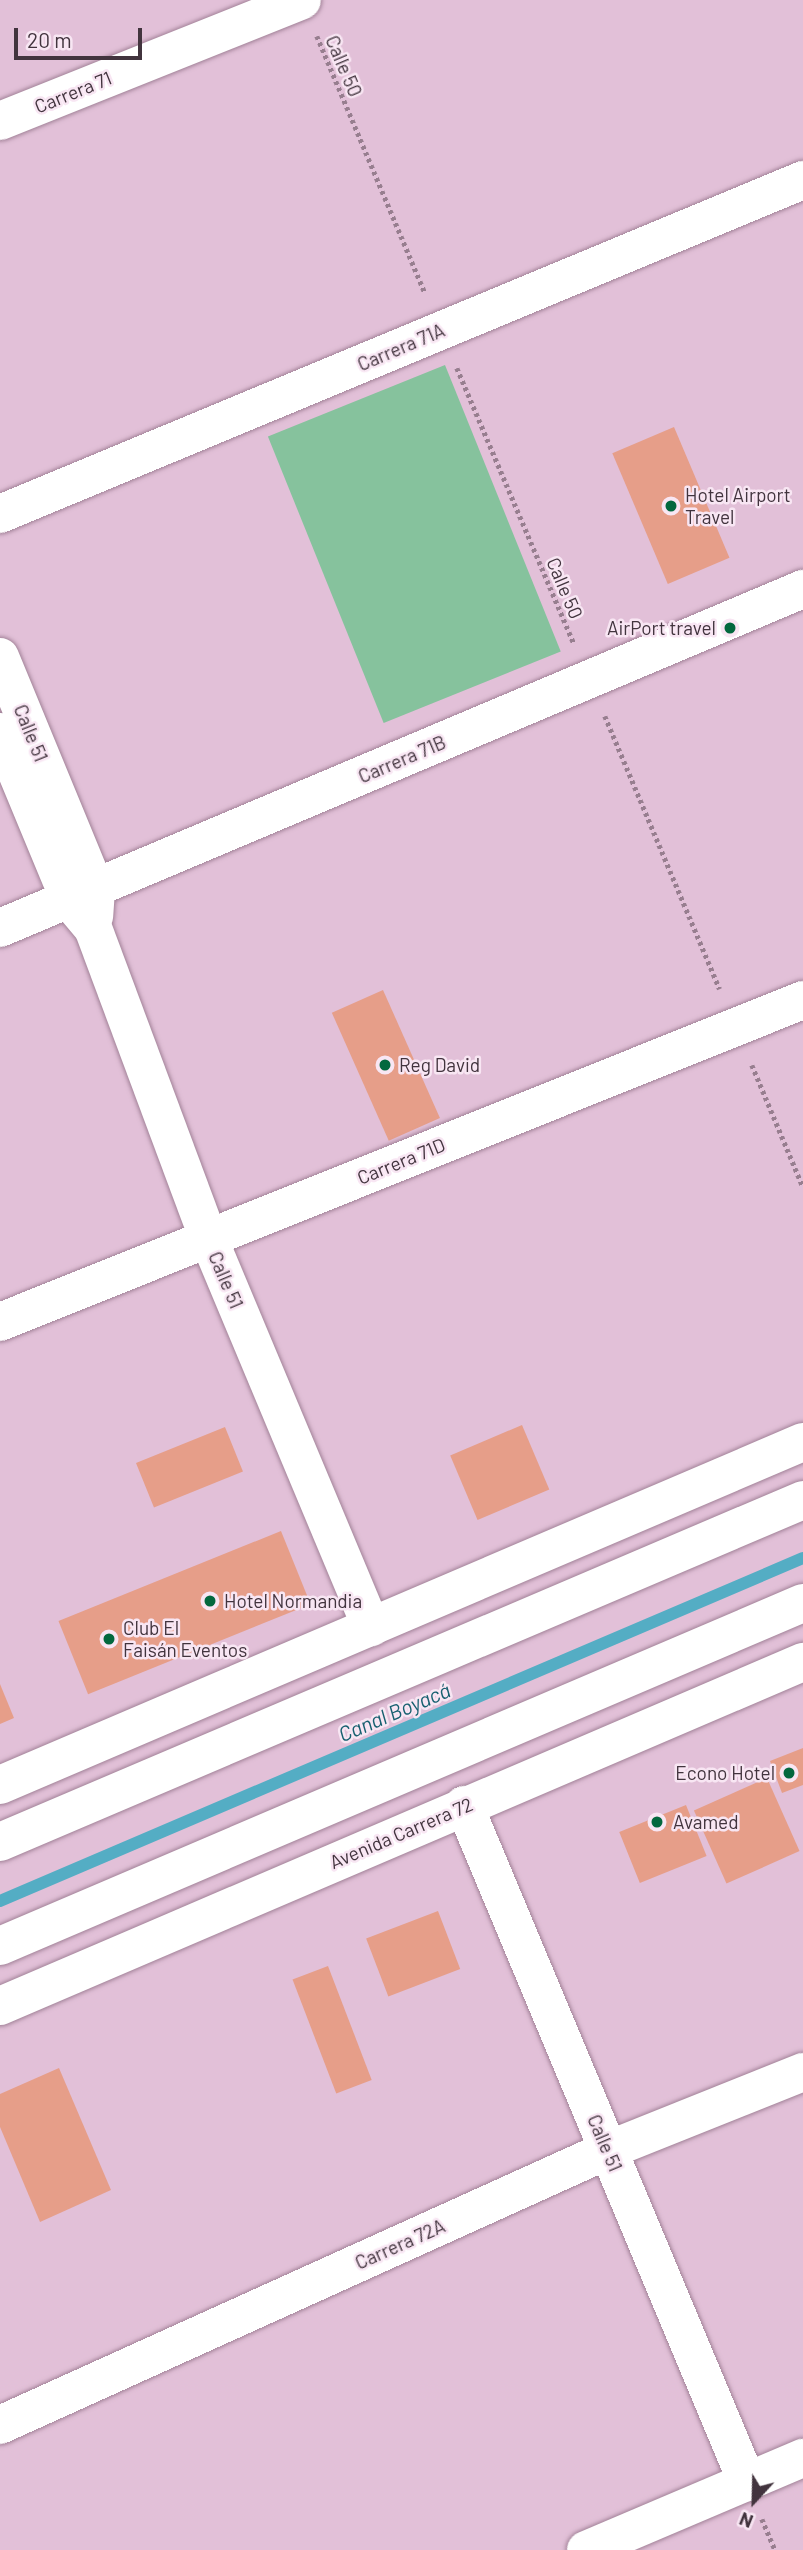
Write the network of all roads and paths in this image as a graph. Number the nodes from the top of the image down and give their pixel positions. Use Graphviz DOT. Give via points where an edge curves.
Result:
graph roads {
  1 [pos="302,0"];
  2 [pos="0,121"];
  3 [pos="803,180"];
  4 [pos="441,330"];
  5 [pos="0,514"];
  6 [pos="803,589"];
  7 [pos="0,657"];
  8 [pos="589,679"];
  9 [pos="0,732"];
  10 [pos="86,906"];
  11 [pos="0,928"];
  12 [pos="803,1000"];
  13 [pos="736,1027"];
  14 [pos="803,1187"];
  15 [pos="208,1237"];
  16 [pos="0,1322"];
  17 [pos="803,1442"];
  18 [pos="803,1500"];
  19 [pos="514,1566"];
  20 [pos="612,1579"];
  21 [pos="803,1603"];
  22 [pos="371,1627"];
  23 [pos="803,1662"];
  24 [pos="0,1786"];
  25 [pos="464,1805"];
  26 [pos="0,1842"];
  27 [pos="115,1896"];
  28 [pos="0,1946"];
  29 [pos="39,1989"];
  30 [pos="0,2006"];
  31 [pos="803,2072"];
  32 [pos="608,2150"];
  33 [pos="0,2425"];
  34 [pos="803,2458"];
  35 [pos="747,2482"];
  36 [pos="586,2550"];
  1 -- 2 [label="main road, Carrera 71"];
  1 -- 4 [label="path, Calle 50"];
  3 -- 4 [label="main road, Carrera 71A"];
  4 -- 5 [label="main road, Carrera 71A"];
  4 -- 8 [label="path, Calle 50"];
  6 -- 8 [label="main road, Carrera 71B"];
  7 -- 10 [label="main road, Calle 51"];
  8 -- 10 [label="main road, Carrera 71B"];
  8 -- 13 [label="path, Calle 50"];
  9 -- 10 [label="main road, Calle 51"];
  10 -- 11 [label="main road, Carrera 71B"];
  10 -- 15 [label="main road, Calle 51"];
  12 -- 13 [label="main road, Carrera 71D"];
  13 -- 14 [label="path, Calle 50"];
  13 -- 15 [label="main road, Carrera 71D"];
  15 -- 16 [label="main road, Carrera 71D"];
  15 -- 22 [label="main road, Calle 51"];
  17 -- 19 [label="main road"];
  18 -- 20 [label="main road"];
  19 -- 20 [label="main road"];
  19 -- 22 [label="main road"];
  20 -- 26 [label="main road"];
  21 -- 27 [label="main road"];
  22 -- 24 [label="main road"];
  23 -- 25 [label="main road, Avenida Carrera 72"];
  25 -- 29 [label="main road, Avenida Carrera 72"];
  25 -- 32 [label="main road, Calle 51"];
  27 -- 28 [label="main road"];
  27 -- 29 [label="main road"];
  29 -- 30 [label="main road, Avenida Carrera 72"];
  31 -- 32 [label="main road, Carrera 72A"];
  32 -- 33 [label="main road, Carrera 72A"];
  32 -- 35 [label="main road, Calle 51"];
  34 -- 35 [label="main road"];
  35 -- 36 [label="main road"];
}
